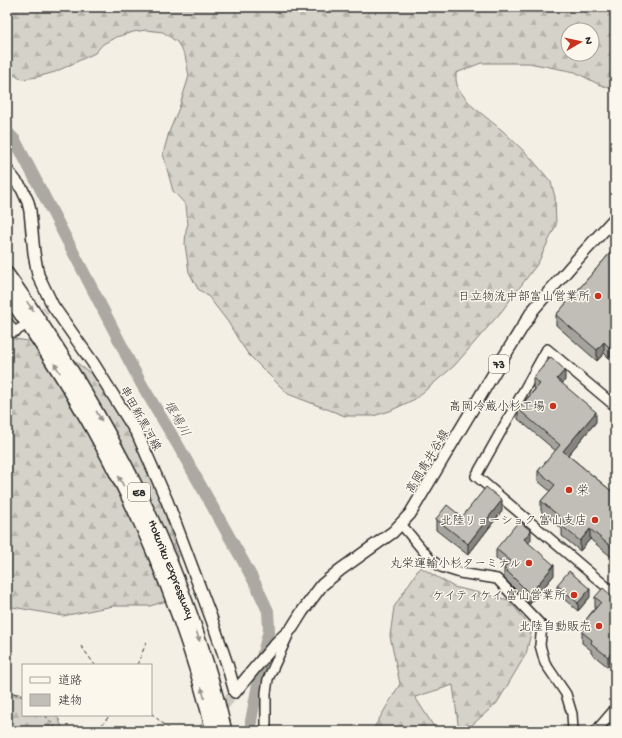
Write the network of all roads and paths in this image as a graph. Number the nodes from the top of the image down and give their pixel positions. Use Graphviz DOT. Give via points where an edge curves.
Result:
graph roads {
  1 [pos="7,170"];
  2 [pos="615,218"];
  3 [pos="7,274"];
  4 [pos="7,294"];
  5 [pos="7,321"];
  6 [pos="21,328"];
  7 [pos="615,406"];
  8 [pos="402,524"];
  9 [pos="615,594"];
  10 [pos="292,628"];
  11 [pos="147,641"];
  12 [pos="81,646"];
  13 [pos="94,664"];
  14 [pos="137,664"];
  15 [pos="7,690"];
  16 [pos="235,692"];
  17 [pos="22,697"];
  18 [pos="615,709"];
  19 [pos="152,713"];
  20 [pos="46,716"];
  21 [pos="109,716"];
  22 [pos="57,731"];
  23 [pos="97,731"];
  24 [pos="171,731"];
  25 [pos="213,731"];
  26 [pos="225,731"];
  27 [pos="266,731"];
  28 [pos="574,731"];
  29 [pos="596,731"];
  1 -- 16 [label="main road, 串田新黒河線" via="22,189 28,202 38,275 50,308 93,363 138,435 167,501 212,620"];
  2 -- 8 [label="main road, 高岡青井谷線 / 73" via="533,310 416,506"];
  3 -- 26 [label="highway, Hokuriku Expressway / E8, one-way" via="75,374 136,485 170,560 198,635"];
  25 -- 4 [label="highway, Hokuriku Expressway / E8, one-way" via="188,641 144,528 87,417 43,345"];
  5 -- 6 [label="street" via="14,332"];
  7 -- 9 [label="street" via="547,349 476,476"];
  8 -- 10 [label="main road, 高岡青井谷線 / 73" via="322,585"];
  8 -- 28 [label="street" via="430,559 441,567 460,573 497,579 542,626 540,645 545,663 566,694"];
  10 -- 16 [label="main road, 高岡青井谷線 / 73"];
  10 -- 27 [label="street" via="268,679"];
  11 -- 14 [label="path"];
  12 -- 13 [label="path"];
  15 -- 17 [label="path"];
  18 -- 29 [label="street"];
  19 -- 24 [label="path"];
  20 -- 22 [label="path"];
  21 -- 23 [label="path"];
}
